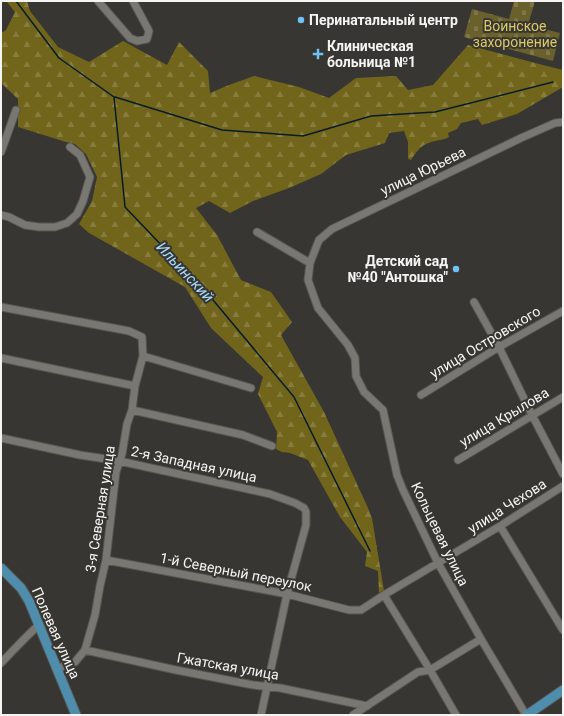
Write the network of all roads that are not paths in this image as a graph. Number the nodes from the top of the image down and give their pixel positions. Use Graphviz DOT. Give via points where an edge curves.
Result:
graph roads {
  1 [pos="98,1"];
  2 [pos="133,1"];
  3 [pos="16,110"];
  4 [pos="563,122"];
  5 [pos="70,147"];
  6 [pos="1,152"];
  7 [pos="1,215"];
  8 [pos="257,232"];
  9 [pos="310,262"];
  10 [pos="474,302"];
  11 [pos="1,307"];
  12 [pos="563,311"];
  13 [pos="499,347"];
  14 [pos="143,356"];
  15 [pos="1,358"];
  16 [pos="355,358"];
  17 [pos="135,386"];
  18 [pos="251,388"];
  19 [pos="421,395"];
  20 [pos="563,397"];
  21 [pos="132,410"];
  22 [pos="532,415"];
  23 [pos="1,438"];
  24 [pos="272,446"];
  25 [pos="458,460"];
  26 [pos="119,461"];
  27 [pos="563,474"];
  28 [pos="563,486"];
  29 [pos="500,526"];
  30 [pos="106,560"];
  31 [pos="438,563"];
  32 [pos="1,568"];
  33 [pos="287,594"];
  34 [pos="384,595"];
  35 [pos="361,610"];
  36 [pos="40,625"];
  37 [pos="563,630"];
  38 [pos="481,639"];
  39 [pos="85,650"];
  40 [pos="1,663"];
  41 [pos="56,669"];
  42 [pos="430,670"];
  43 [pos="267,687"];
  44 [pos="563,690"];
  45 [pos="367,706"];
  46 [pos="76,715"];
  47 [pos="261,715"];
  48 [pos="353,715"];
  49 [pos="456,715"];
  50 [pos="526,715"];
  1 -- 2 [label="street" via="130,38 137,41 147,39 150,32"];
  3 -- 6 [label="street"];
  4 -- 9 [label="street, улица Юрьева" via="555,123 515,141 332,229 319,240"];
  5 -- 7 [label="street" via="80,155 90,177 77,214 67,223 55,227 25,225"];
  8 -- 9 [label="street"];
  9 -- 16 [label="street, улица Юрьева" via="308,280 318,308 348,345"];
  10 -- 13 [label="street"];
  11 -- 14 [label="street, 3-я Северная улица" via="129,331 142,337"];
  12 -- 13 [label="street, улица Островского"];
  13 -- 19 [label="street, улица Островского"];
  13 -- 22 [label="street"];
  14 -- 17 [label="street, 3-я Северная улица"];
  14 -- 18 [label="street"];
  15 -- 17 [label="street"];
  16 -- 31 [label="street, Кольцевая улица" via="356,376 364,392 383,410 397,475"];
  17 -- 21 [label="street, 3-я Северная улица"];
  20 -- 22 [label="street, улица Крылова"];
  21 -- 24 [label="street" via="243,435"];
  21 -- 26 [label="street, 3-я Северная улица"];
  22 -- 25 [label="street, улица Крылова"];
  22 -- 27 [label="street"];
  23 -- 26 [label="street, 2-я Западная улица"];
  26 -- 30 [label="street, 3-я Северная улица"];
  26 -- 33 [label="street, 2-я Западная улица" via="270,494 304,508 306,525"];
  28 -- 29 [label="street, улица Чехова"];
  29 -- 31 [label="street, улица Чехова"];
  29 -- 37 [label="street"];
  30 -- 33 [label="street, 1-й Северный переулок"];
  30 -- 39 [label="street, 3-я Северная улица"];
  31 -- 34 [label="street, улица Чехова"];
  31 -- 38 [label="street, Кольцевая улица"];
  32 -- 36 [label="main road, Полевая улица" via="21,588"];
  33 -- 35 [label="street, 1-й Северный переулок" via="349,610"];
  33 -- 43 [label="street"];
  34 -- 35 [label="street, улица Чехова"];
  34 -- 42 [label="street"];
  36 -- 40 [label="street"];
  36 -- 41 [label="main road, Полевая улица"];
  38 -- 42 [label="street"];
  38 -- 50 [label="street, Кольцевая улица"];
  39 -- 41 [label="street" via="75,662"];
  39 -- 43 [label="street, Гжатская улица"];
  41 -- 46 [label="main road, Полевая улица"];
  42 -- 45 [label="street" via="418,672"];
  42 -- 49 [label="street"];
  43 -- 45 [label="street, Гжатская улица"];
  43 -- 47 [label="street"];
  44 -- 50 [label="main road"];
  45 -- 48 [label="street"];
}
